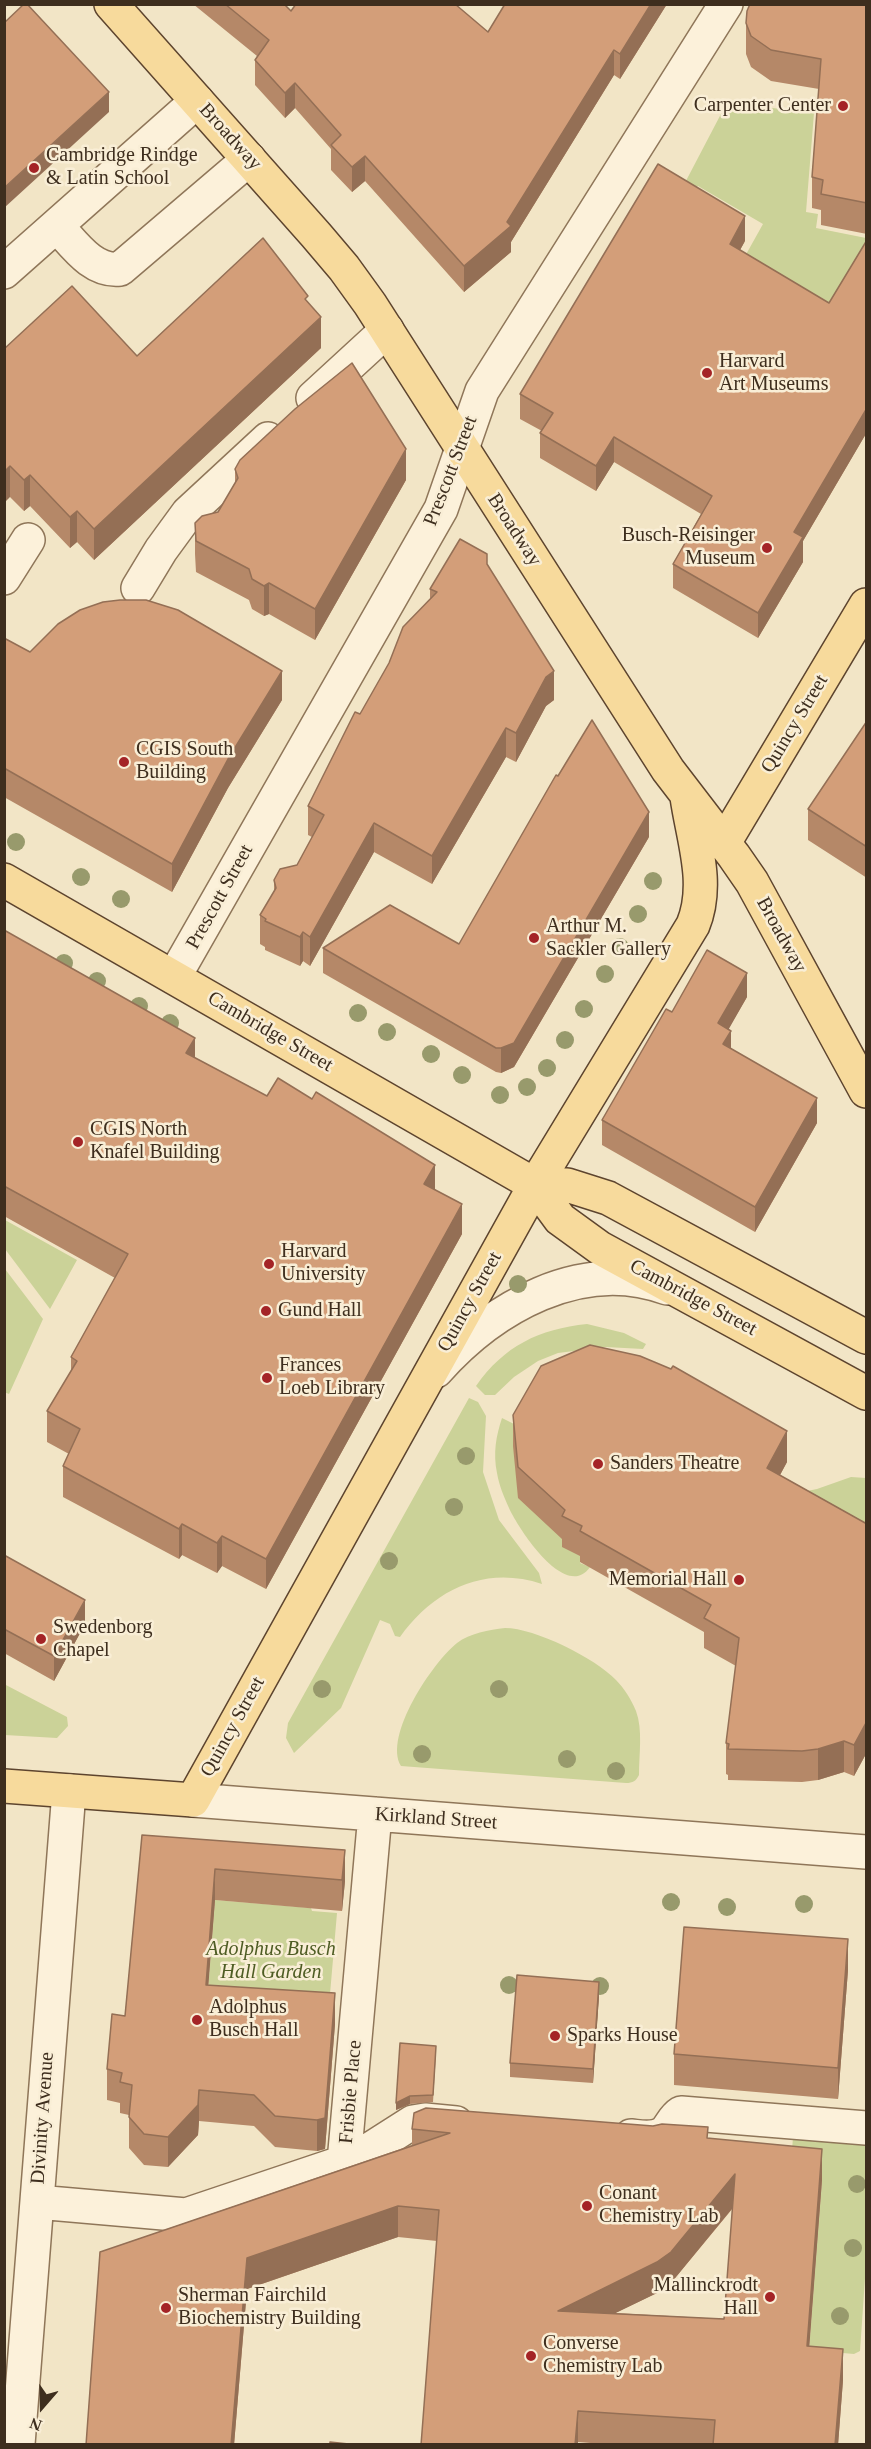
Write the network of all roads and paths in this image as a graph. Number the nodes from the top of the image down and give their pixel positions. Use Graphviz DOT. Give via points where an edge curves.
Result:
graph roads {
  1 [pos="111,4"];
  2 [pos="726,4"];
  3 [pos="197,101"];
  4 [pos="249,159"];
  5 [pos="57,226"];
  6 [pos="4,272"];
  7 [pos="387,330"];
  8 [pos="462,450"];
  9 [pos="28,540"];
  10 [pos="4,578"];
  11 [pos="138,588"];
  12 [pos="867,605"];
  13 [pos="687,796"];
  14 [pos="724,843"];
  15 [pos="4,880"];
  16 [pos="174,978"];
  17 [pos="867,1091"];
  18 [pos="535,1185"];
  19 [pos="697,1299"];
  20 [pos="867,1337"];
  21 [pos="425,1383"];
  22 [pos="867,1393"];
  23 [pos="4,1786"];
  24 [pos="69,1791"];
  25 [pos="193,1800"];
  26 [pos="375,1814"];
  27 [pos="867,1852"];
  28 [pos="482,2125"];
  29 [pos="867,2128"];
  30 [pos="596,2133"];
  31 [pos="344,2162"];
  32 [pos="37,2202"];
  33 [pos="18,2445"];
  1 -- 3 [label="main road, Broadway"];
  2 -- 8 [label="street, Prescott Street" via="482,391"];
  3 -- 4 [label="main road, Broadway"];
  3 -- 5 [label="street"];
  4 -- 5 [label="street" via="120,269 103,267 85,256"];
  4 -- 7 [label="main road, Broadway" via="344,268"];
  5 -- 6 [label="street"];
  7 -- 8 [label="main road, Broadway"];
  7 -- 11 [label="street" via="188,513"];
  8 -- 13 [label="main road, Broadway"];
  8 -- 16 [label="street, Prescott Street" via="441,509"];
  9 -- 10 [label="street"];
  12 -- 14 [label="main road, Quincy Street"];
  13 -- 14 [label="main road, Broadway"];
  13 -- 18 [label="main road, Quincy Street" via="701,884 697,916"];
  14 -- 17 [label="main road, Broadway" via="752,882"];
  15 -- 16 [label="main road, Cambridge Street"];
  16 -- 18 [label="main road, Cambridge Street"];
  18 -- 19 [label="main road, Cambridge Street" via="572,1229"];
  18 -- 20 [label="main road, Cambridge Street" via="567,1185 608,1198"];
  18 -- 21 [label="main road, Quincy Street"];
  19 -- 21 [label="street" via="632,1280 604,1278 561,1285 498,1316 454,1352"];
  19 -- 22 [label="main road, Cambridge Street"];
  21 -- 25 [label="main road, Quincy Street"];
  23 -- 24 [label="main road, Kirkland Street"];
  24 -- 25 [label="main road, Kirkland Street"];
  24 -- 32 [label="street, Divinity Avenue"];
  25 -- 26 [label="street, Kirkland Street"];
  26 -- 27 [label="street, Kirkland Street"];
  26 -- 31 [label="street, Frisbie Place"];
  28 -- 31 [label="street" via="413,2122"];
  29 -- 30 [label="street" via="681,2113 654,2138"];
  31 -- 32 [label="street, Frisbie Place" via="186,2216"];
  32 -- 33 [label="street, Divinity Avenue"];
}
